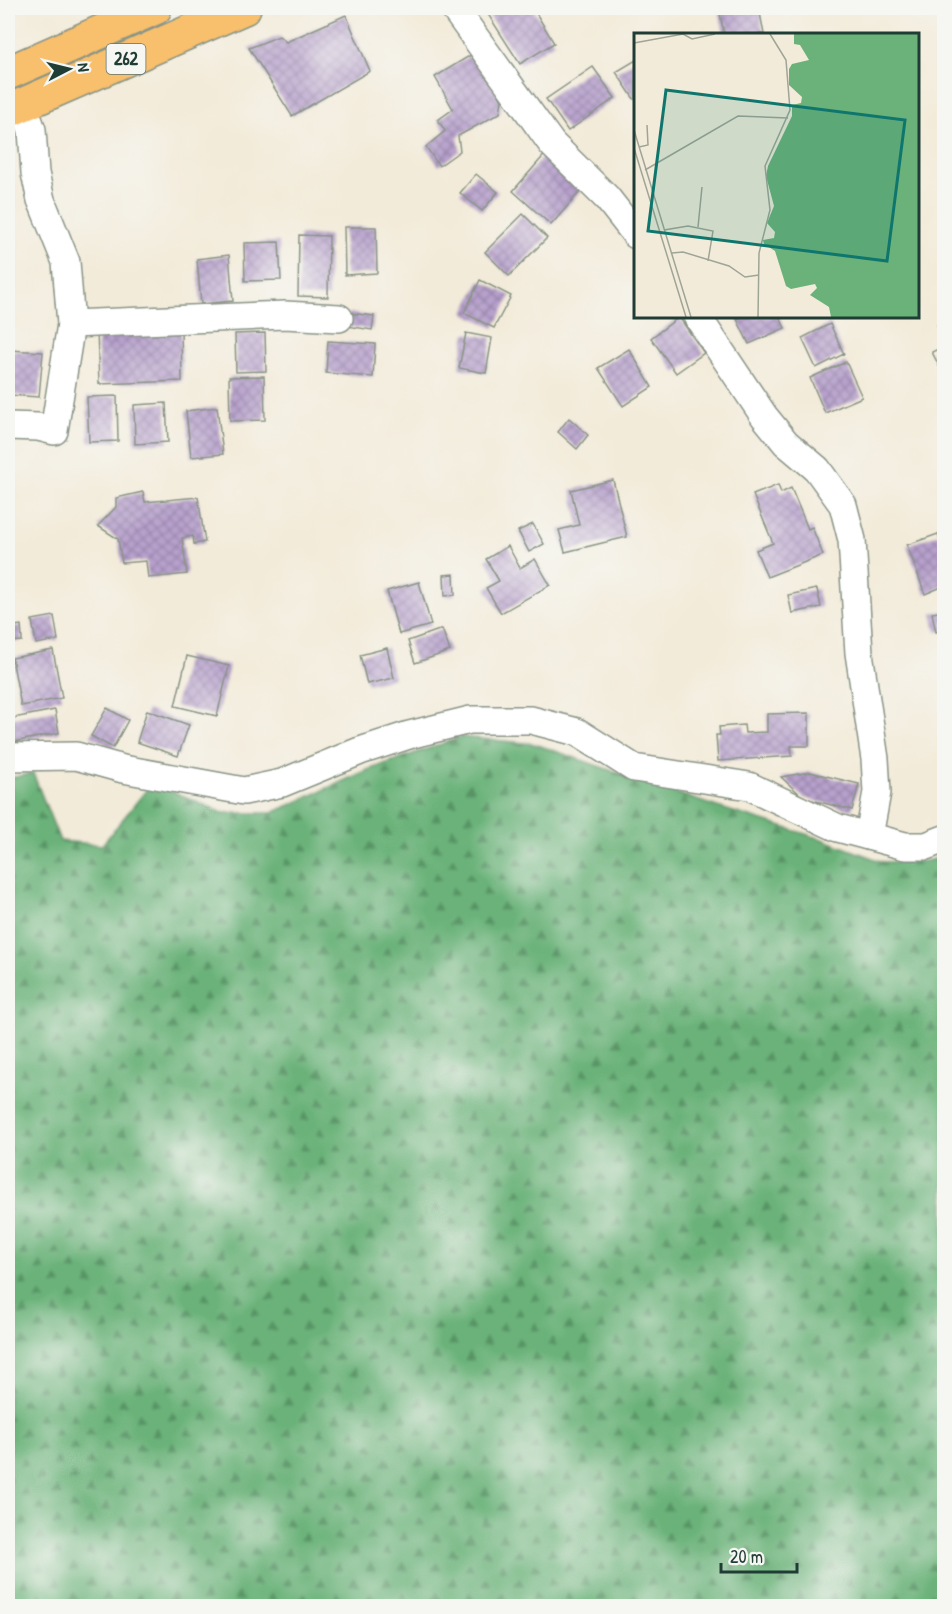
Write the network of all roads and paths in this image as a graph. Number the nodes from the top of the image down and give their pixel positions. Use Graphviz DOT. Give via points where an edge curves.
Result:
graph roads {
  1 [pos="155,8"];
  2 [pos="244,8"];
  3 [pos="454,8"];
  4 [pos="8,73"];
  5 [pos="15,108"];
  6 [pos="634,233"];
  7 [pos="339,318"];
  8 [pos="698,318"];
  9 [pos="71,324"];
  10 [pos="8,426"];
  11 [pos="8,757"];
  12 [pos="869,836"];
  13 [pos="945,838"];
  1 -- 4 [label="highway, 262"];
  2 -- 5 [label="highway, 262"];
  3 -- 6 [label="street" via="552,144 607,198"];
  5 -- 9 [label="street" via="32,130 41,200 66,262"];
  7 -- 9 [label="street" via="285,315"];
  8 -- 12 [label="street" via="764,416 786,443 817,469 843,505 852,540 859,653 875,759 877,792"];
  9 -- 10 [label="street" via="54,431"];
  11 -- 12 [label="street" via="76,756 123,770 244,791 282,783 360,751 429,730 470,720 531,720 577,732 634,768 749,786 838,828"];
  12 -- 13 [label="street" via="905,846 926,846"];
}
